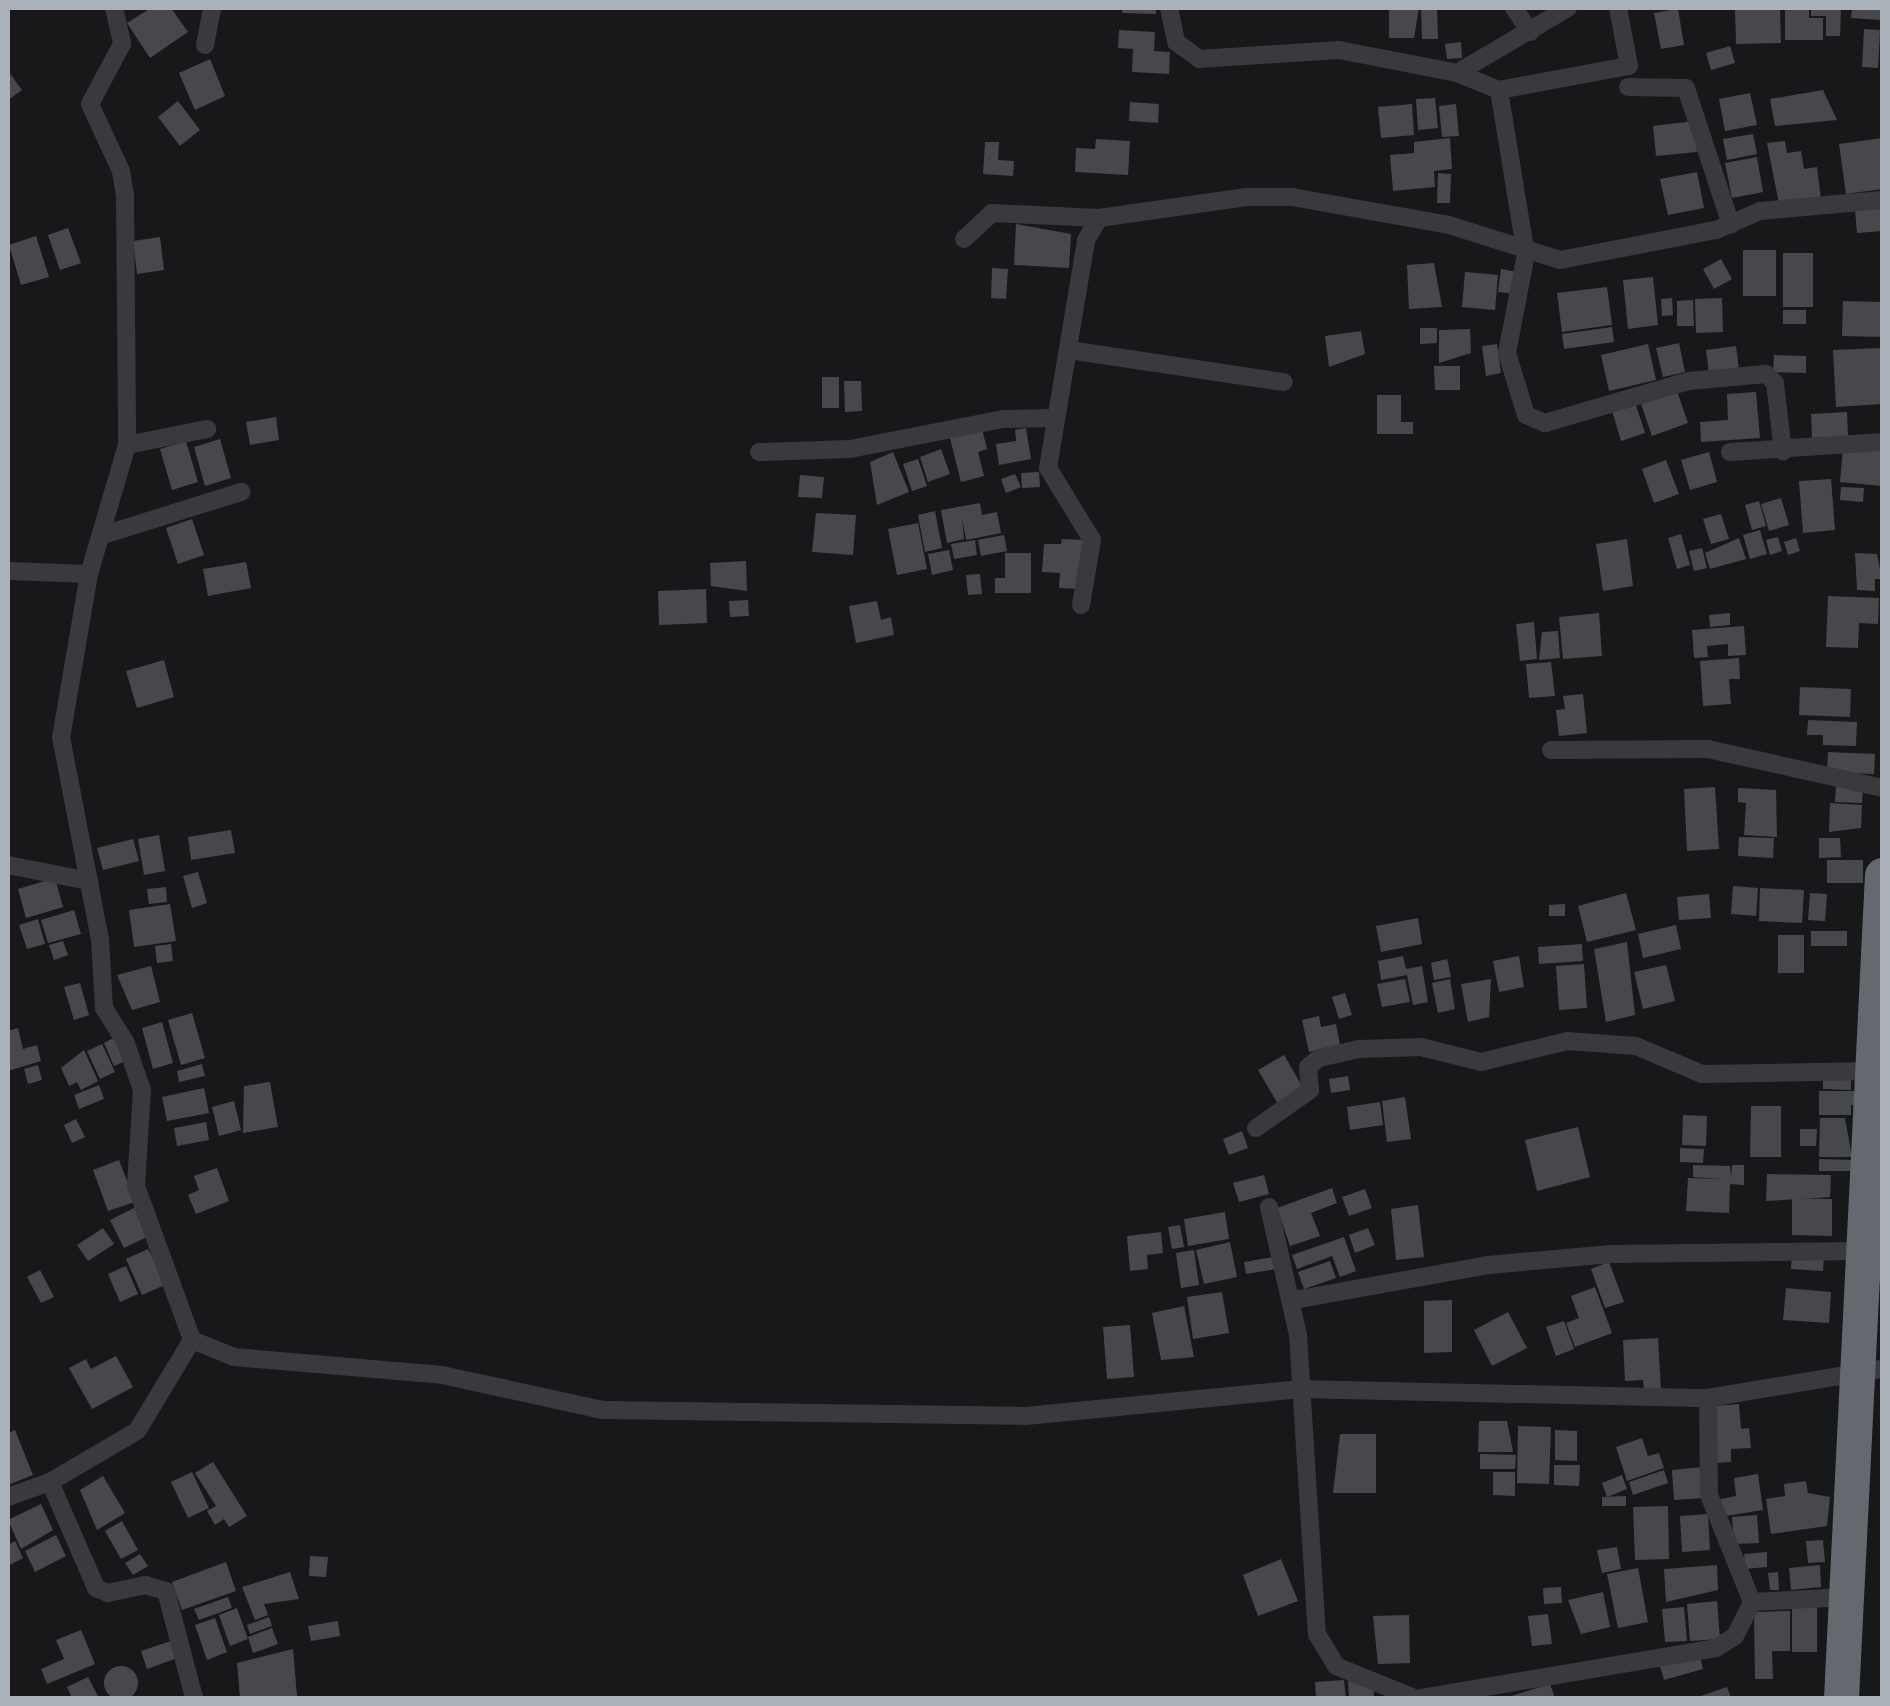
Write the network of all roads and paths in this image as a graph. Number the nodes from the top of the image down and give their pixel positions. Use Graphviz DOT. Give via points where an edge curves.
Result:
graph roads {
  1 [pos="114,8"];
  2 [pos="212,8"];
  3 [pos="1169,8"];
  4 [pos="1514,8"];
  5 [pos="1568,8"];
  6 [pos="1618,8"];
  7 [pos="1530,32"];
  8 [pos="206,45"];
  9 [pos="1458,72"];
  10 [pos="1628,87"];
  11 [pos="1498,90"];
  12 [pos="1882,200"];
  13 [pos="1098,218"];
  14 [pos="1732,225"];
  15 [pos="964,238"];
  16 [pos="1526,254"];
  17 [pos="1068,350"];
  18 [pos="1284,382"];
  19 [pos="1056,418"];
  20 [pos="207,429"];
  21 [pos="1882,442"];
  22 [pos="127,445"];
  23 [pos="759,452"];
  24 [pos="1730,452"];
  25 [pos="1782,452"];
  26 [pos="241,492"];
  27 [pos="103,535"];
  28 [pos="8,571"];
  29 [pos="89,574"];
  30 [pos="1082,604"];
  31 [pos="1551,750"];
  32 [pos="1882,788"];
  33 [pos="8,865"];
  34 [pos="1882,875"];
  35 [pos="89,880"];
  36 [pos="1880,958"];
  37 [pos="1870,1072"];
  38 [pos="1256,1128"];
  39 [pos="1874,1152"];
  40 [pos="1269,1207"];
  41 [pos="1859,1251"];
  42 [pos="1294,1300"];
  43 [pos="192,1340"];
  44 [pos="1870,1371"];
  45 [pos="1299,1388"];
  46 [pos="1708,1398"];
  47 [pos="50,1482"];
  48 [pos="8,1497"];
  49 [pos="1846,1597"];
  50 [pos="1752,1602"];
  51 [pos="194,1698"];
  52 [pos="1417,1698"];
  53 [pos="1841,1698"];
  1 -- 22 [label="street" via="122,44 90,104 122,171 125,195"];
  2 -- 8 [label="street"];
  3 -- 9 [label="street" via="1176,42 1199,59 1339,50"];
  4 -- 7 [label="street"];
  5 -- 7 [label="street"];
  6 -- 11 [label="street" via="1629,66"];
  7 -- 9 [label="street"];
  9 -- 11 [label="street"];
  10 -- 14 [label="street" via="1686,88"];
  11 -- 16 [label="street"];
  12 -- 14 [label="street" via="1760,211"];
  13 -- 15 [label="street" via="992,213"];
  13 -- 16 [label="street" via="1292,197 1449,226"];
  13 -- 17 [label="street" via="1086,240"];
  14 -- 16 [label="street" via="1583,258"];
  16 -- 25 [label="street" via="1507,353 1510,378 1534,422 1689,381 1766,374 1775,383"];
  17 -- 18 [label="street"];
  17 -- 19 [label="street"];
  19 -- 23 [label="street" via="1003,420 850,449"];
  19 -- 30 [label="street" via="1048,475 1088,525 1092,540"];
  20 -- 22 [label="street"];
  21 -- 25 [label="street"];
  22 -- 27 [label="street"];
  24 -- 25 [label="street"];
  26 -- 27 [label="street"];
  27 -- 29 [label="street"];
  28 -- 29 [label="street"];
  29 -- 35 [label="street" via="62,737"];
  31 -- 32 [label="street" via="1708,749"];
  33 -- 35 [label="street"];
  34 -- 36 [label="highway"];
  35 -- 43 [label="street" via="104,1008 126,1041 142,1090 136,1186"];
  36 -- 37 [label="highway"];
  37 -- 38 [label="street" via="1721,1076 1636,1046 1567,1042 1481,1062 1421,1047 1359,1049 1319,1058 1308,1067 1310,1090"];
  37 -- 39 [label="highway"];
  39 -- 41 [label="highway"];
  40 -- 42 [label="street"];
  41 -- 42 [label="street" via="1577,1257 1488,1265"];
  41 -- 44 [label="highway"];
  42 -- 45 [label="street"];
  43 -- 45 [label="street" via="234,1356 442,1375 604,1410 1026,1416"];
  43 -- 47 [label="street" via="137,1431"];
  44 -- 46 [label="street"];
  44 -- 49 [label="highway"];
  45 -- 46 [label="street"];
  45 -- 52 [label="street" via="1313,1608 1324,1655"];
  46 -- 50 [label="street" via="1710,1495"];
  47 -- 48 [label="street"];
  47 -- 51 [label="street" via="96,1588 108,1593 145,1585 166,1591"];
  49 -- 50 [label="street"];
  49 -- 53 [label="highway"];
  50 -- 52 [label="street" via="1735,1636 1716,1648"];
}
